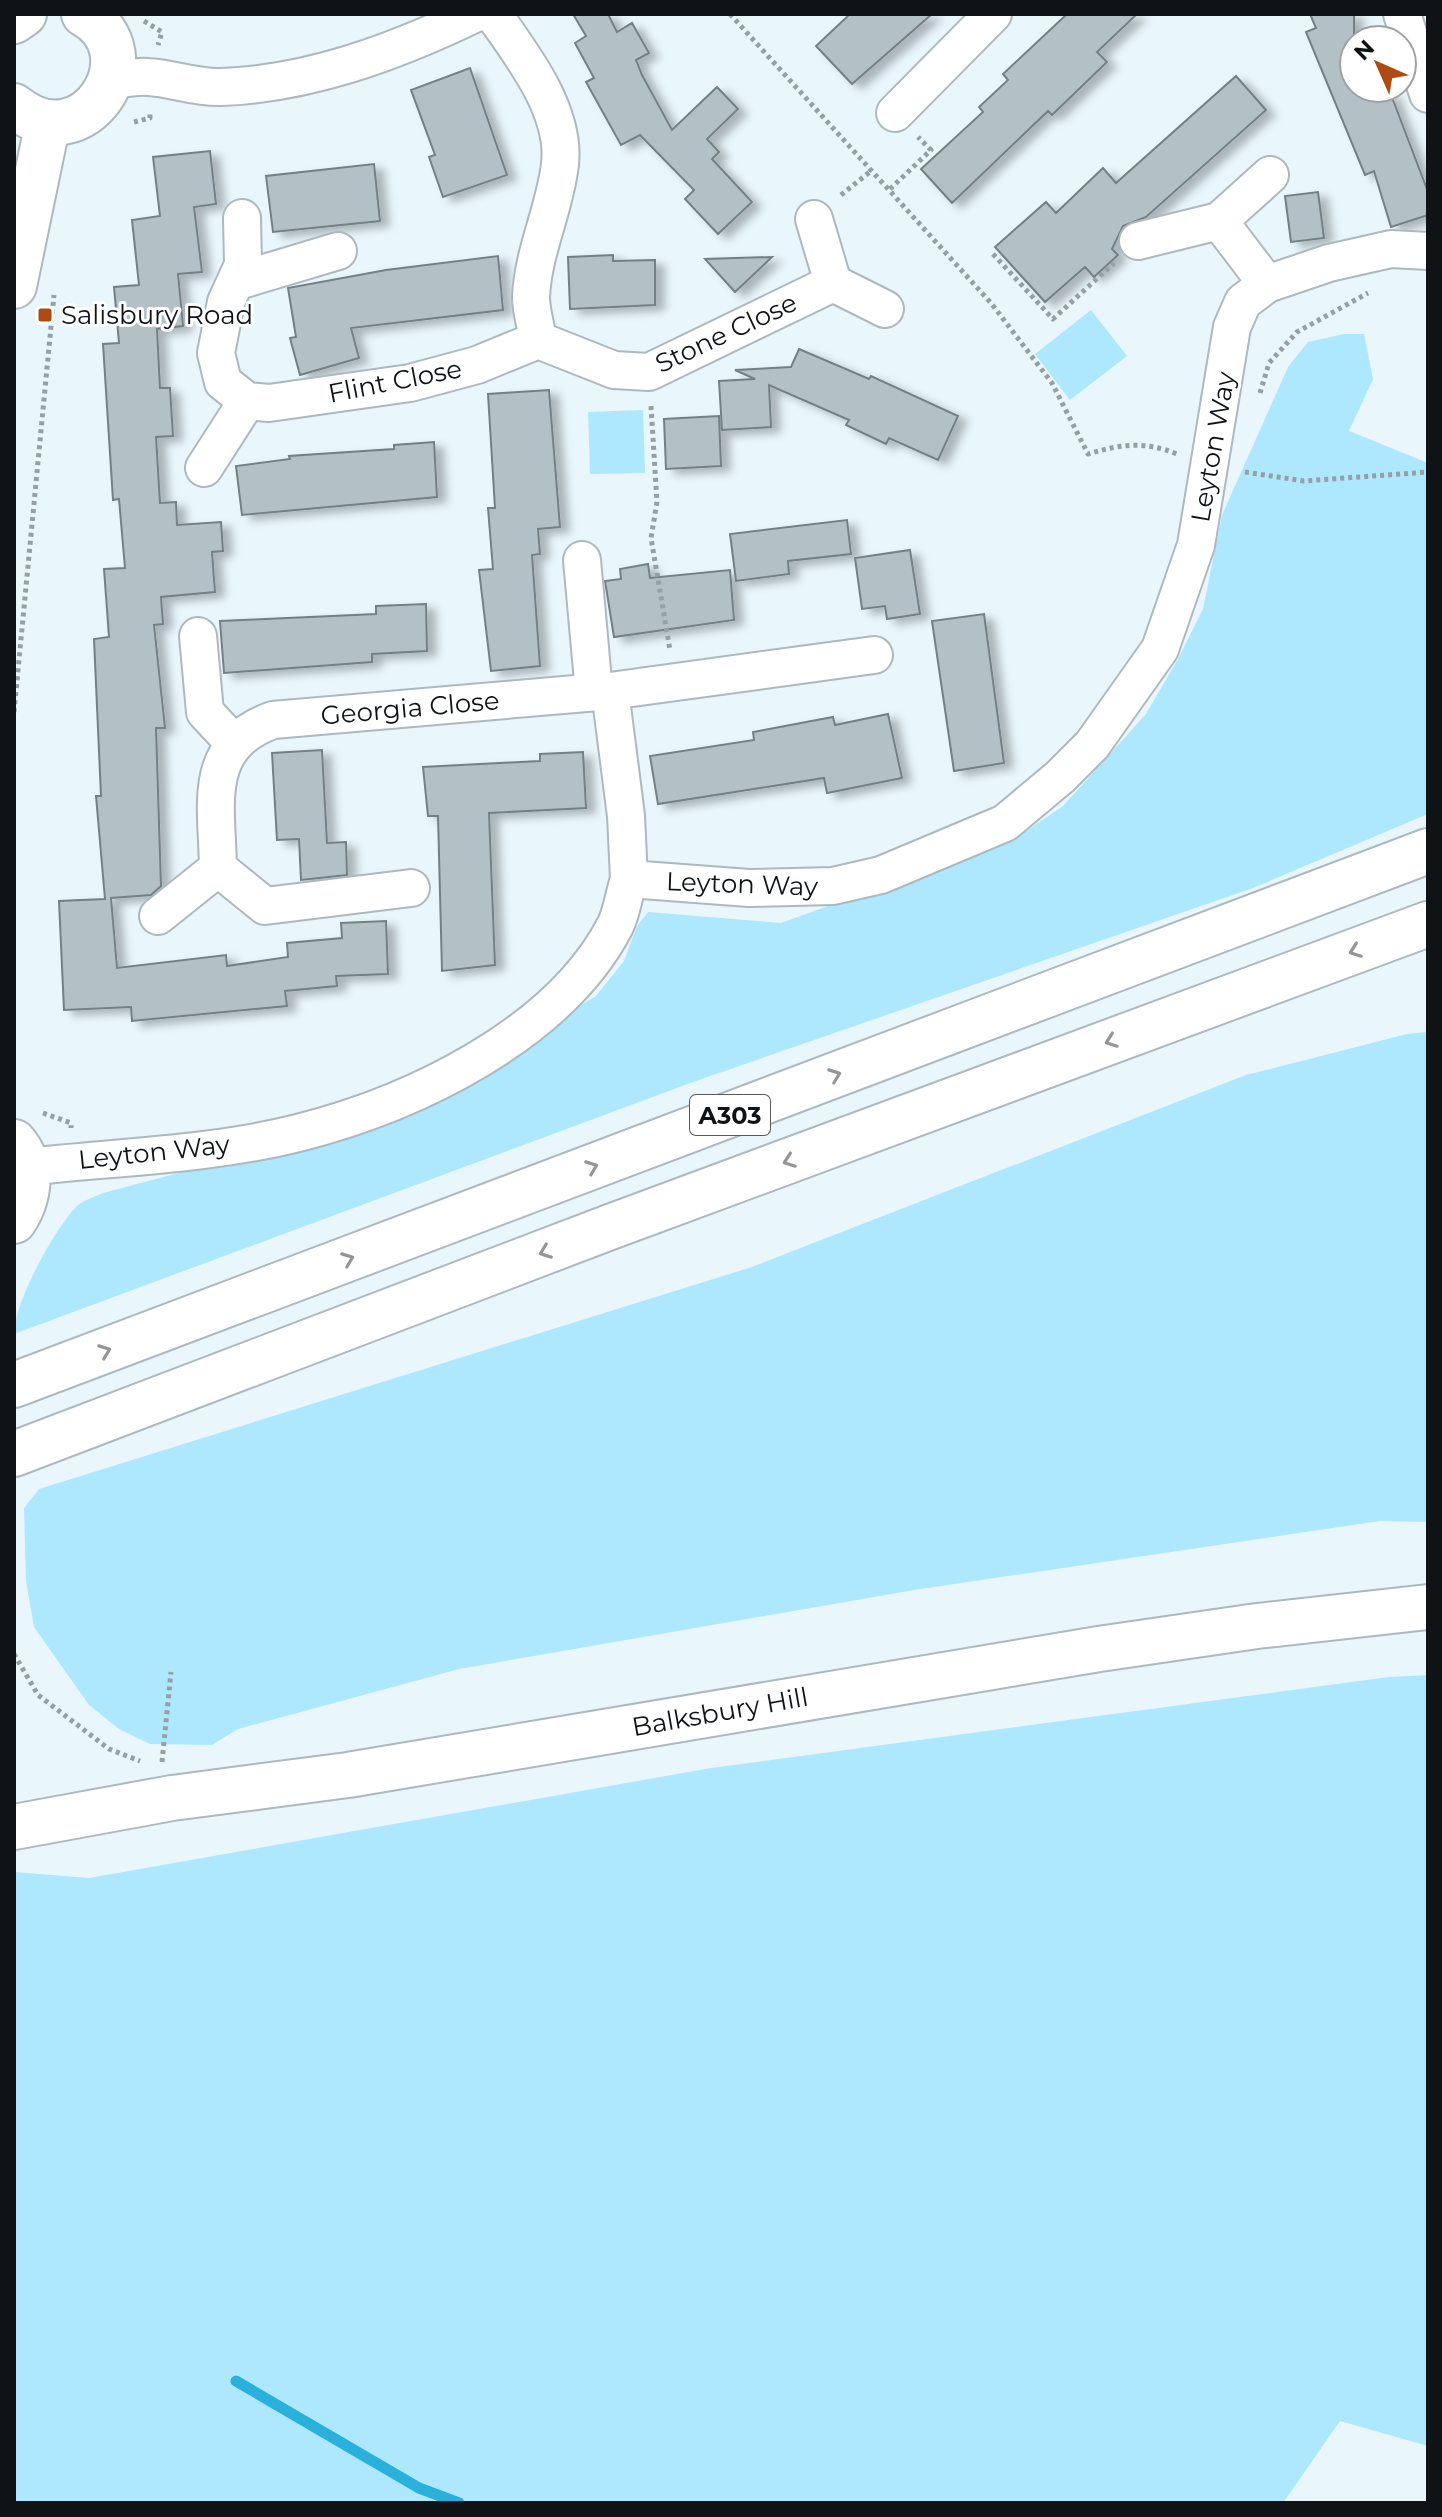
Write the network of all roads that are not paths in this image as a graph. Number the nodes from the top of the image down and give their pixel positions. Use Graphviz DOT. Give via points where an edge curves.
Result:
graph roads {
  1 [pos="24,14"];
  2 [pos="84,14"];
  3 [pos="474,14"];
  4 [pos="493,14"];
  5 [pos="993,14"];
  6 [pos="1402,14"];
  7 [pos="14,21"];
  8 [pos="130,78"];
  9 [pos="1428,94"];
  10 [pos="895,113"];
  11 [pos="31,114"];
  12 [pos="1270,175"];
  13 [pos="242,218"];
  14 [pos="814,219"];
  15 [pos="1219,221"];
  16 [pos="1138,241"];
  17 [pos="338,251"];
  18 [pos="1428,251"];
  19 [pos="238,281"];
  20 [pos="833,283"];
  21 [pos="1267,284"];
  22 [pos="35,287"];
  23 [pos="885,309"];
  24 [pos="538,340"];
  25 [pos="247,401"];
  26 [pos="204,468"];
  27 [pos="582,560"];
  28 [pos="198,636"];
  29 [pos="874,655"];
  30 [pos="602,692"];
  31 [pos="233,742"];
  32 [pos="1428,851"];
  33 [pos="218,868"];
  34 [pos="629,879"];
  35 [pos="411,888"];
  36 [pos="158,916"];
  37 [pos="1428,924"];
  38 [pos="20,1154"];
  39 [pos="14,1221"];
  40 [pos="23,1382"];
  41 [pos="25,1450"];
  42 [pos="1428,1607"];
  43 [pos="14,1827"];
  1 -- 7 [label="main road"];
  2 -- 8 [label="main road" via="102,30"];
  3 -- 8 [label="street" via="340,67 258,85 184,85"];
  4 -- 24 [label="street" via="521,54 553,114 558,135 561,162 531,299"];
  5 -- 10 [label="street"];
  6 -- 9 [label="street"];
  8 -- 11 [label="main road" via="68,122"];
  11 -- 22 [label="main road"];
  12 -- 15 [label="street"];
  13 -- 19 [label="street"];
  14 -- 20 [label="street"];
  15 -- 16 [label="street"];
  15 -- 21 [label="street"];
  17 -- 19 [label="street"];
  18 -- 21 [label="street, Leyton Way" via="1391,249"];
  19 -- 25 [label="street" via="226,302 216,353 223,382"];
  20 -- 23 [label="street"];
  20 -- 24 [label="street, Stone Close" via="649,372 614,370"];
  21 -- 34 [label="street, Leyton Way" via="1243,302 1232,327 1196,545 1160,649 1092,745 1005,823 881,875 833,886 749,888"];
  24 -- 25 [label="street, Flint Close" via="477,365 410,383 269,403"];
  25 -- 26 [label="street"];
  27 -- 30 [label="street"];
  28 -- 31 [label="street" via="205,712"];
  29 -- 30 [label="street, Georgia Close"];
  30 -- 31 [label="street, Georgia Close" via="273,720 249,728"];
  30 -- 34 [label="street" via="626,816"];
  31 -- 33 [label="street" via="217,777"];
  40 -- 32 [label="main road, A303, one-way"];
  33 -- 35 [label="street" via="265,906"];
  33 -- 36 [label="street"];
  34 -- 38 [label="street, Leyton Way" via="616,923 562,997 428,1088 298,1133 195,1151"];
  37 -- 41 [label="main road, A303, one-way"];
  38 -- 39 [label="main road" via="28,1187"];
  42 -- 43 [label="main road, Balksbury Hill" via="1099,1649 348,1775 167,1784"];
}
